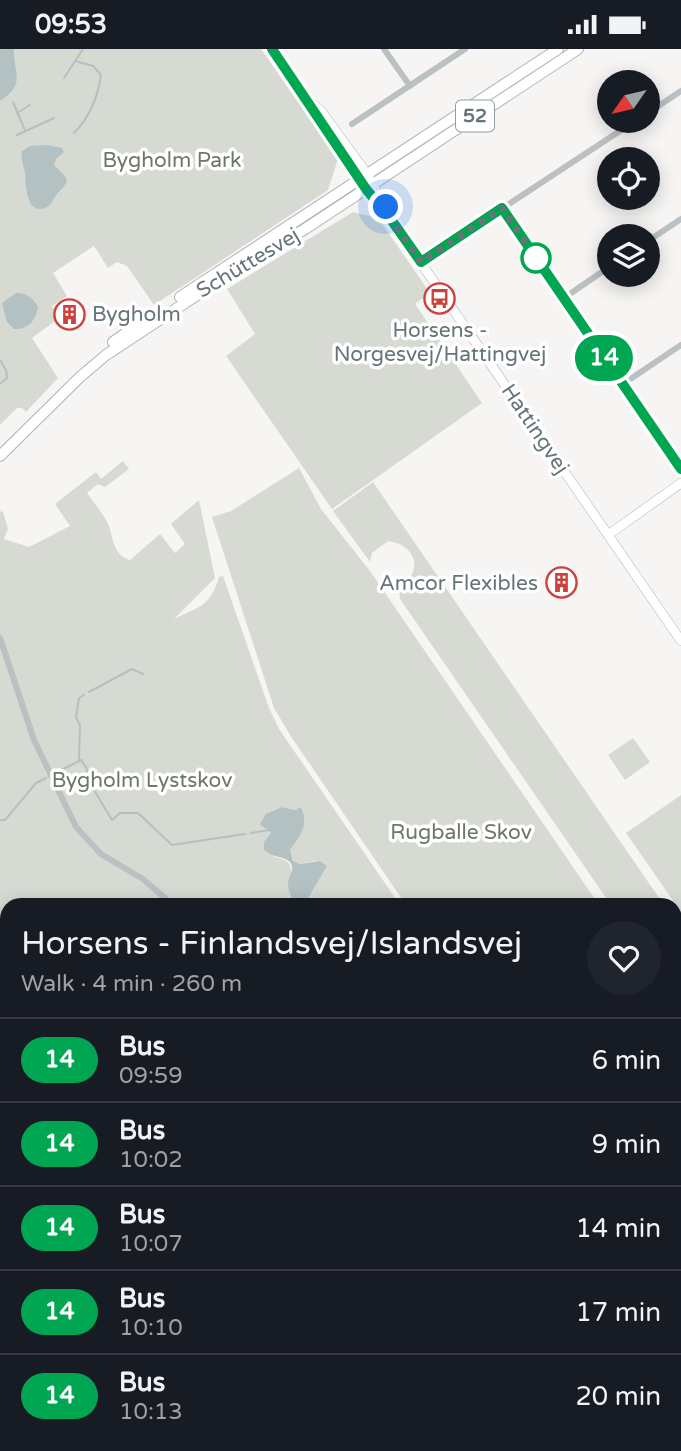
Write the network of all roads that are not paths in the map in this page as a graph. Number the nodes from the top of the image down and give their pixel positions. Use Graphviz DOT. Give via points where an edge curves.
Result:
graph roads {
  1 [pos="272,49"];
  2 [pos="384,49"];
  3 [pos="466,49"];
  4 [pos="558,49"];
  5 [pos="578,49"];
  6 [pos="410,86"];
  7 [pos="681,91"];
  8 [pos="660,105"];
  9 [pos="352,124"];
  10 [pos="617,133"];
  11 [pos="366,181"];
  12 [pos="502,208"];
  13 [pos="681,219"];
  14 [pos="660,233"];
  15 [pos="421,262"];
  16 [pos="597,275"];
  17 [pos="564,298"];
  18 [pos="681,345"];
  19 [pos="623,384"];
  20 [pos="0,446"];
  21 [pos="0,456"];
  22 [pos="681,469"];
  23 [pos="681,483"];
  24 [pos="608,535"];
  25 [pos="0,638"];
  26 [pos="681,641"];
  27 [pos="165,898"];
  1 -- 11 [label="street, Hattingvej" via="307,99 321,111"];
  2 -- 6 [label="street"];
  3 -- 6 [label="street"];
  4 -- 11 [label="main road, 52"];
  5 -- 11 [label="main road, 52"];
  6 -- 9 [label="street"];
  7 -- 8 [label="street"];
  10 -- 12 [label="street"];
  11 -- 15 [label="street, Hattingvej"];
  11 -- 20 [label="main road, Schüttesvej / 52" via="102,349"];
  11 -- 21 [label="main road, Schüttesvej / 52" via="305,229 106,355"];
  12 -- 15 [label="street"];
  12 -- 17 [label="street"];
  13 -- 14 [label="street"];
  15 -- 24 [label="street, Hattingvej"];
  16 -- 17 [label="street"];
  17 -- 19 [label="street"];
  18 -- 19 [label="street"];
  19 -- 22 [label="street"];
  23 -- 24 [label="street"];
  24 -- 26 [label="street, Hattingvej"];
  25 -- 27 [label="street" via="34,740 76,827 101,854 144,879"];
}
